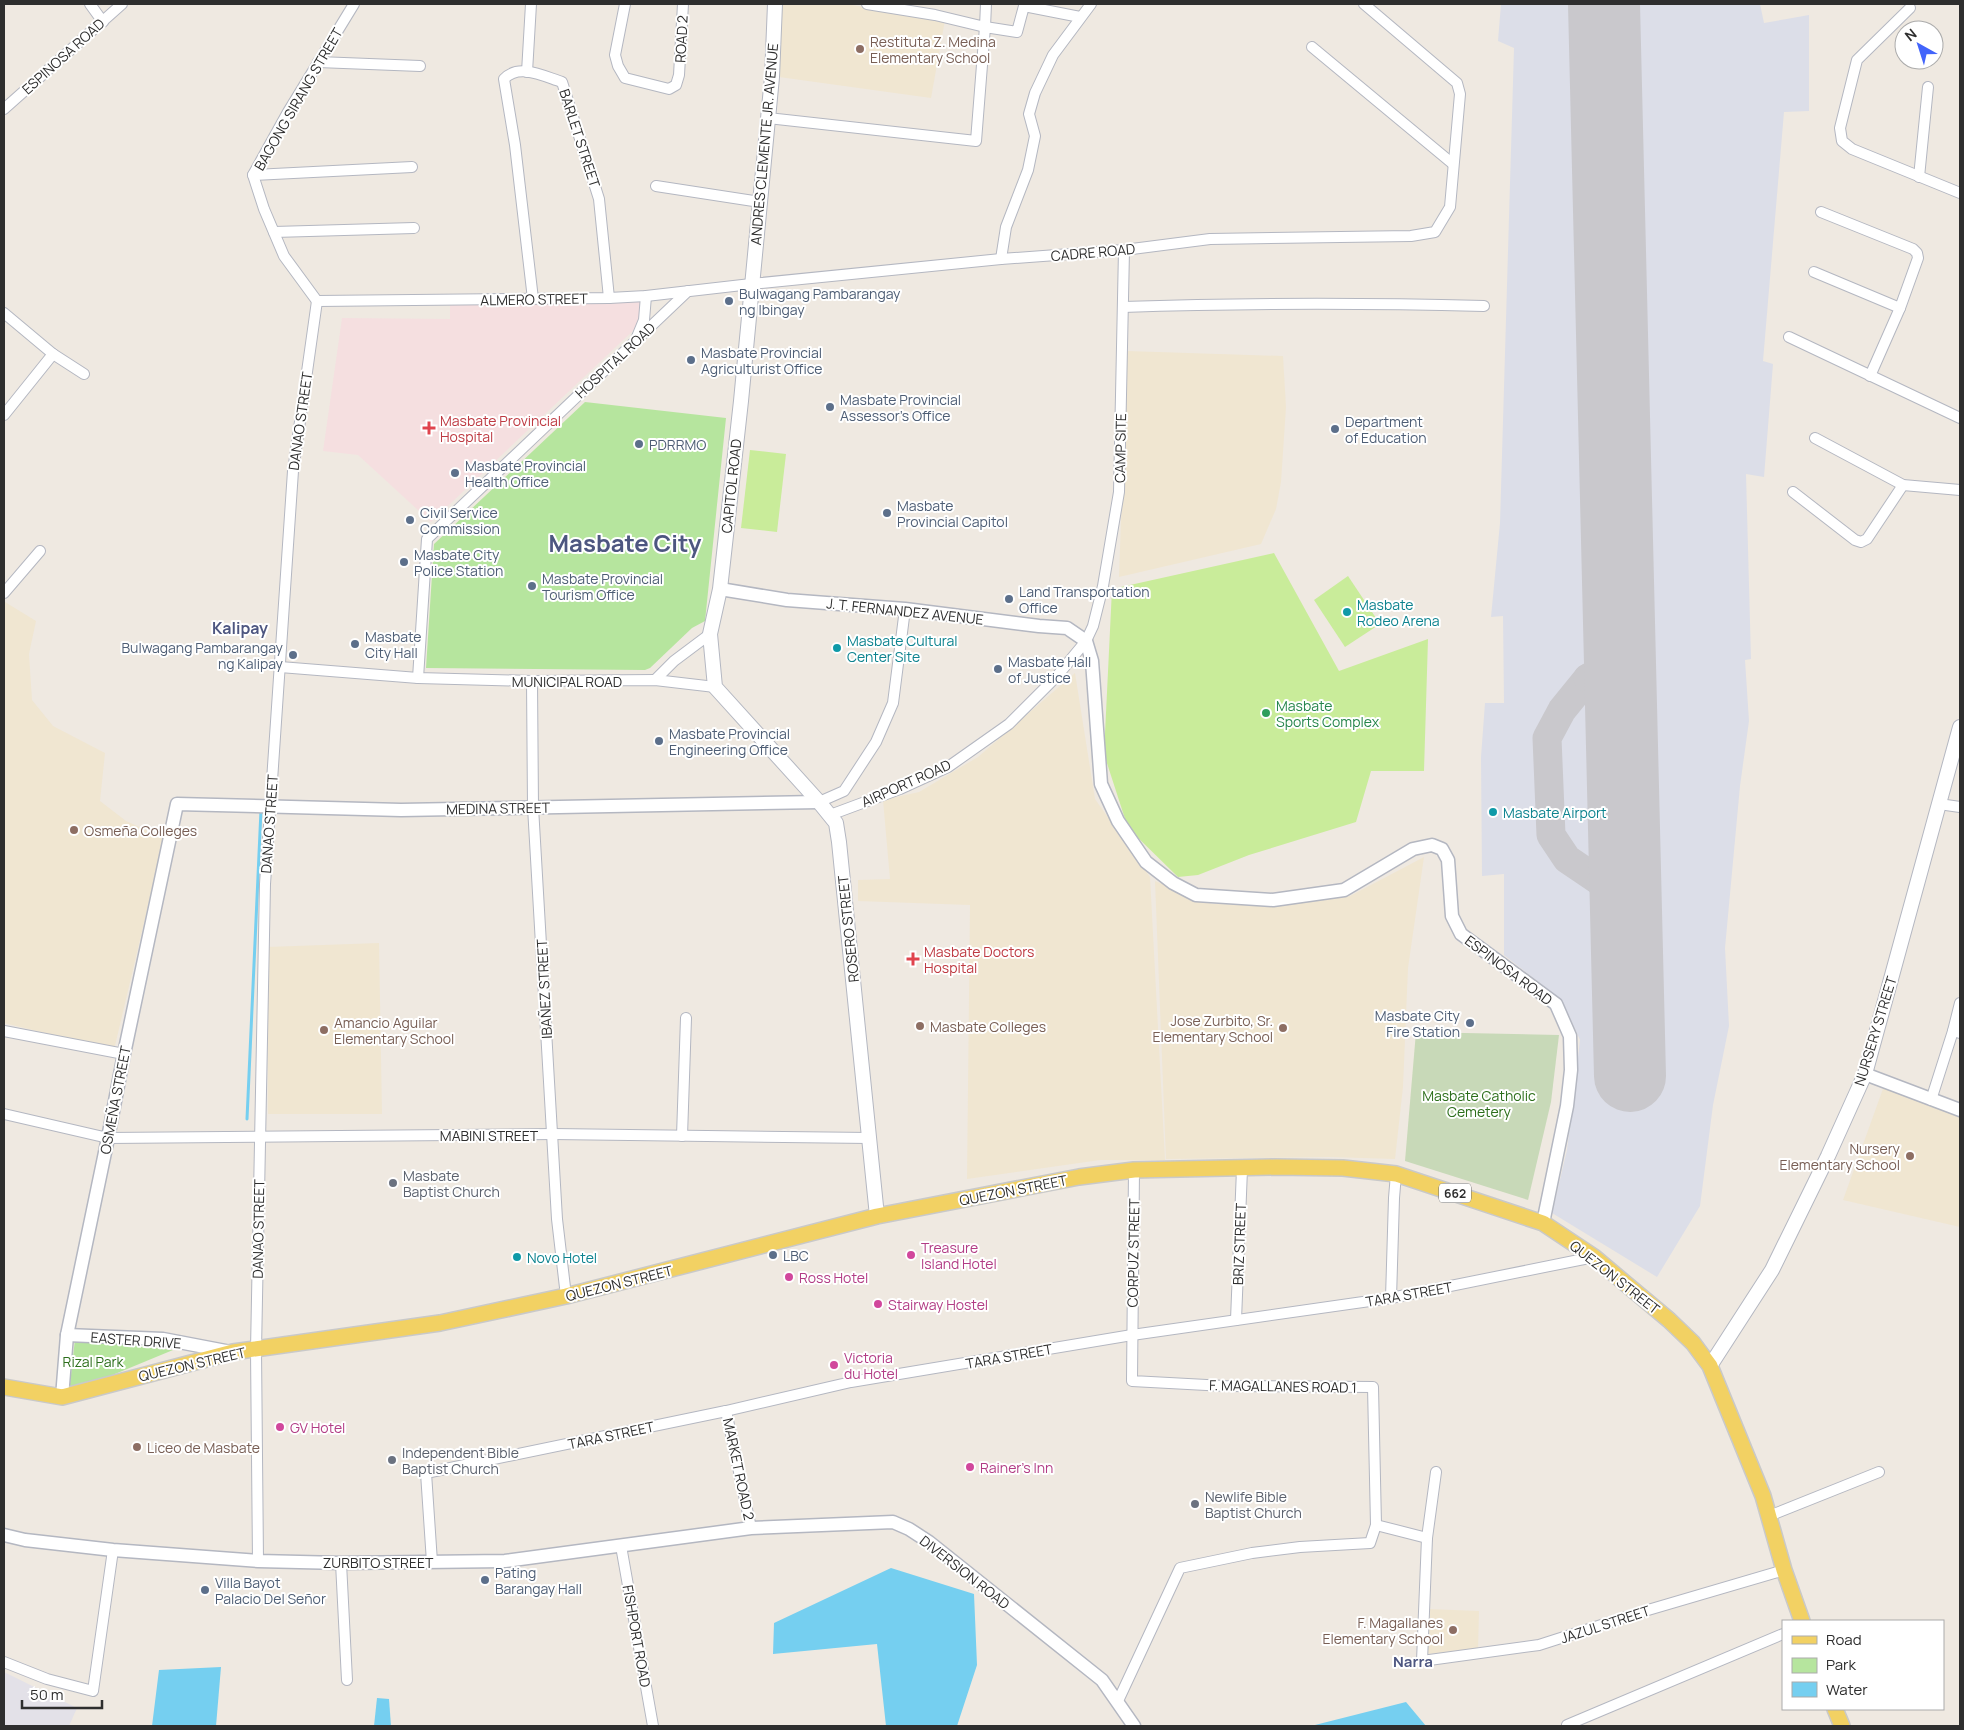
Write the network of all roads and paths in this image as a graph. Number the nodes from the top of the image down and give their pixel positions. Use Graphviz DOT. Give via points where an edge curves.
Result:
graph roads {
  1 [pos="90,4"];
  2 [pos="122,4"];
  3 [pos="354,4"];
  4 [pos="531,4"];
  5 [pos="625,4"];
  6 [pos="683,4"];
  7 [pos="775,4"];
  8 [pos="867,4"];
  9 [pos="986,4"];
  10 [pos="1091,4"];
  11 [pos="1364,4"];
  12 [pos="912,7"];
  13 [pos="1049,7"];
  14 [pos="1910,8"];
  15 [pos="1080,17"];
  16 [pos="103,22"];
  17 [pos="985,27"];
  18 [pos="1312,47"];
  19 [pos="318,62"];
  20 [pos="420,66"];
  21 [pos="527,72"];
  22 [pos="1928,87"];
  23 [pos="4,109"];
  24 [pos="768,118"];
  25 [pos="1453,164"];
  26 [pos="412,167"];
  27 [pos="253,175"];
  28 [pos="1919,177"];
  29 [pos="656,186"];
  30 [pos="1960,193"];
  31 [pos="760,202"];
  32 [pos="1821,212"];
  33 [pos="414,228"];
  34 [pos="274,232"];
  35 [pos="1124,250"];
  36 [pos="1001,259"];
  37 [pos="1814,272"];
  38 [pos="751,284"];
  39 [pos="688,292"];
  40 [pos="646,296"];
  41 [pos="609,298"];
  42 [pos="533,299"];
  43 [pos="317,301"];
  44 [pos="1484,306"];
  45 [pos="1123,307"];
  46 [pos="1900,308"];
  47 [pos="4,313"];
  48 [pos="1789,337"];
  49 [pos="635,342"];
  50 [pos="53,354"];
  51 [pos="84,374"];
  52 [pos="1870,376"];
  53 [pos="4,415"];
  54 [pos="1960,418"];
  55 [pos="1815,438"];
  56 [pos="1903,485"];
  57 [pos="1960,490"];
  58 [pos="1793,492"];
  59 [pos="40,551"];
  60 [pos="720,589"];
  61 [pos="4,593"];
  62 [pos="905,609"];
  63 [pos="710,634"];
  64 [pos="1086,641"];
  65 [pos="280,667"];
  66 [pos="418,678"];
  67 [pos="655,680"];
  68 [pos="532,682"];
  69 [pos="715,687"];
  70 [pos="1960,732"];
  71 [pos="844,791"];
  72 [pos="819,802"];
  73 [pos="178,804"];
  74 [pos="1939,804"];
  75 [pos="271,806"];
  76 [pos="533,807"];
  77 [pos="850,807"];
  78 [pos="1960,807"];
  79 [pos="830,815"];
  80 [pos="1960,1003"];
  81 [pos="686,1018"];
  82 [pos="4,1031"];
  83 [pos="1957,1032"];
  84 [pos="124,1054"];
  85 [pos="1865,1074"];
  86 [pos="1930,1100"];
  87 [pos="1960,1110"];
  88 [pos="4,1114"];
  89 [pos="553,1134"];
  90 [pos="259,1136"];
  91 [pos="682,1136"];
  92 [pos="108,1138"];
  93 [pos="870,1138"];
  94 [pos="1242,1169"];
  95 [pos="1134,1170"];
  96 [pos="1396,1174"];
  97 [pos="877,1216"];
  98 [pos="1543,1223"];
  99 [pos="1594,1257"];
  100 [pos="566,1296"];
  101 [pos="1391,1298"];
  102 [pos="1236,1320"];
  103 [pos="67,1335"];
  104 [pos="1132,1335"];
  105 [pos="256,1350"];
  106 [pos="233,1352"];
  107 [pos="1710,1366"];
  108 [pos="4,1387"];
  109 [pos="62,1397"];
  110 [pos="726,1411"];
  111 [pos="1436,1472"];
  112 [pos="1879,1472"];
  113 [pos="1769,1516"];
  114 [pos="1376,1526"];
  115 [pos="751,1528"];
  116 [pos="4,1535"];
  117 [pos="1427,1538"];
  118 [pos="621,1546"];
  119 [pos="113,1550"];
  120 [pos="258,1561"];
  121 [pos="432,1562"];
  122 [pos="341,1563"];
  123 [pos="1784,1570"];
  124 [pos="1802,1620"];
  125 [pos="1782,1634"];
  126 [pos="4,1662"];
  127 [pos="347,1680"];
  128 [pos="1118,1701"];
  129 [pos="1835,1710"];
  130 [pos="1567,1725"];
  131 [pos="653,1726"];
  132 [pos="1134,1726"];
  133 [pos="1842,1726"];
  1 -- 16 [label="street"];
  2 -- 16 [label="street, ESPINOSA ROAD"];
  3 -- 19 [label="street, BAGONG SIRANG STREET"];
  4 -- 21 [label="street"];
  5 -- 6 [label="street, ROAD 2" via="615,55 618,66 625,78 669,89 676,84 679,75"];
  7 -- 24 [label="main road, ANDRES CLEMENTE JR. AVENUE"];
  8 -- 12 [label="street"];
  9 -- 17 [label="street"];
  10 -- 15 [label="street"];
  11 -- 25 [label="street" via="1457,84 1460,94"];
  12 -- 17 [label="street"];
  13 -- 15 [label="street"];
  13 -- 17 [label="street" via="1024,6 1017,32"];
  14 -- 28 [label="street" via="1857,60 1840,128 1842,141 1852,149"];
  15 -- 36 [label="street" via="1053,55 1034,93 1029,114 1035,136 1030,162 1006,227"];
  16 -- 23 [label="street, ESPINOSA ROAD"];
  17 -- 24 [label="street" via="976,141"];
  18 -- 25 [label="street"];
  19 -- 20 [label="street"];
  19 -- 27 [label="street, BAGONG SIRANG STREET"];
  21 -- 41 [label="street, BARLET STREET" via="562,82 599,199"];
  21 -- 42 [label="street" via="510,72 504,79"];
  22 -- 28 [label="street"];
  24 -- 31 [label="main road, ANDRES CLEMENTE JR. AVENUE"];
  25 -- 35 [label="street, CADRE ROAD" via="1450,207 1435,232 1411,236 1210,239"];
  26 -- 27 [label="street"];
  27 -- 34 [label="street, BAGONG SIRANG STREET"];
  28 -- 30 [label="street"];
  29 -- 31 [label="street"];
  31 -- 38 [label="main road, ANDRES CLEMENTE JR. AVENUE"];
  32 -- 46 [label="street" via="1917,253"];
  33 -- 34 [label="street"];
  34 -- 43 [label="street, BAGONG SIRANG STREET" via="284,256"];
  35 -- 36 [label="street, CADRE ROAD"];
  35 -- 45 [label="street, CAMP SITE"];
  36 -- 38 [label="street, CADRE ROAD"];
  37 -- 46 [label="street"];
  38 -- 39 [label="street, ALMERO STREET"];
  38 -- 60 [label="main road, CAPITOL ROAD"];
  39 -- 40 [label="street, ALMERO STREET"];
  39 -- 49 [label="street, HOSPITAL ROAD"];
  40 -- 41 [label="street, ALMERO STREET"];
  40 -- 49 [label="street" via="644,320"];
  41 -- 42 [label="street, ALMERO STREET"];
  42 -- 43 [label="street, ALMERO STREET"];
  43 -- 65 [label="street, DANAO STREET" via="293,471"];
  44 -- 45 [label="street" via="1271,303"];
  45 -- 64 [label="street, CAMP SITE" via="1118,492 1103,586"];
  46 -- 52 [label="street"];
  47 -- 50 [label="street"];
  48 -- 52 [label="street"];
  49 -- 66 [label="street, HOSPITAL ROAD" via="426,539"];
  50 -- 51 [label="street"];
  50 -- 53 [label="street"];
  52 -- 54 [label="street"];
  55 -- 56 [label="street"];
  56 -- 57 [label="street"];
  56 -- 58 [label="street" via="1867,539 1861,542"];
  59 -- 61 [label="street"];
  60 -- 62 [label="street, J. T. FERNANDEZ AVENUE" via="787,600"];
  60 -- 63 [label="main road, CAPITOL ROAD"];
  62 -- 64 [label="street, J. T. FERNANDEZ AVENUE" via="1067,628"];
  62 -- 71 [label="street" via="893,703 876,742"];
  63 -- 67 [label="street"];
  63 -- 69 [label="main road, CAPITOL ROAD"];
  64 -- 77 [label="street, AIRPORT ROAD" via="1009,724 956,762 900,789"];
  64 -- 98 [label="street, ESPINOSA ROAD" via="1092,661 1101,784 1118,821 1146,862 1173,883 1196,896 1282,898 1344,890 1413,849 1432,845 1442,849 1448,860 1452,916 1461,934 1556,1004 1570,1036 1567,1106"];
  65 -- 66 [label="street, MUNICIPAL ROAD"];
  65 -- 75 [label="street, DANAO STREET"];
  66 -- 68 [label="street, MUNICIPAL ROAD"];
  67 -- 68 [label="street, MUNICIPAL ROAD"];
  67 -- 69 [label="street, MUNICIPAL ROAD"];
  68 -- 76 [label="street, IBAÑEZ STREET"];
  69 -- 72 [label="main road, ROSERO STREET"];
  70 -- 74 [label="main road, NURSERY STREET"];
  71 -- 72 [label="street"];
  71 -- 77 [label="street"];
  72 -- 76 [label="street, MEDINA STREET"];
  72 -- 79 [label="main road, ROSERO STREET"];
  73 -- 75 [label="street, MEDINA STREET"];
  73 -- 84 [label="street, OSMEÑA STREET"];
  74 -- 78 [label="street"];
  74 -- 85 [label="main road, NURSERY STREET"];
  75 -- 76 [label="street, MEDINA STREET" via="401,810"];
  75 -- 90 [label="street, DANAO STREET" via="265,884"];
  76 -- 89 [label="street, IBAÑEZ STREET"];
  77 -- 79 [label="street, AIRPORT ROAD"];
  79 -- 93 [label="main road, ROSERO STREET" via="836,823 840,842"];
  80 -- 83 [label="street"];
  81 -- 91 [label="street"];
  82 -- 84 [label="street"];
  83 -- 86 [label="street"];
  84 -- 92 [label="street, OSMEÑA STREET"];
  85 -- 86 [label="street"];
  85 -- 107 [label="main road, NURSERY STREET" via="1772,1270"];
  86 -- 87 [label="street"];
  88 -- 92 [label="street, MABINI STREET"];
  89 -- 90 [label="street, MABINI STREET"];
  89 -- 91 [label="street, MABINI STREET"];
  89 -- 100 [label="street, IBAÑEZ STREET" via="557,1219"];
  90 -- 92 [label="street, MABINI STREET"];
  90 -- 105 [label="street, DANAO STREET"];
  91 -- 93 [label="street, MABINI STREET"];
  92 -- 103 [label="street, OSMEÑA STREET"];
  93 -- 97 [label="main road, ROSERO STREET"];
  94 -- 95 [label="main road, QUEZON STREET / 662"];
  94 -- 96 [label="main road, QUEZON STREET / 662" via="1343,1168"];
  94 -- 102 [label="street, BRIZ STREET"];
  95 -- 97 [label="main road, QUEZON STREET / 662" via="1079,1177"];
  95 -- 104 [label="street, CORPUZ STREET"];
  96 -- 98 [label="main road, QUEZON STREET / 662"];
  96 -- 101 [label="street"];
  97 -- 100 [label="main road, QUEZON STREET"];
  98 -- 99 [label="main road, QUEZON STREET / 662"];
  99 -- 101 [label="street, TARA STREET"];
  99 -- 107 [label="main road, QUEZON STREET / 662" via="1669,1320"];
  100 -- 105 [label="main road, QUEZON STREET" via="440,1323"];
  101 -- 102 [label="street, TARA STREET"];
  102 -- 104 [label="street, TARA STREET"];
  103 -- 106 [label="street, EASTER DRIVE" via="163,1339"];
  103 -- 109 [label="street, OSMEÑA STREET"];
  104 -- 110 [label="street, TARA STREET" via="851,1382"];
  104 -- 114 [label="street, F. MAGALLANES ROAD 1" via="1132,1381 1225,1386 1373,1387"];
  105 -- 106 [label="main road, QUEZON STREET"];
  105 -- 120 [label="street, DANAO STREET"];
  106 -- 109 [label="main road, QUEZON STREET"];
  107 -- 113 [label="main road, QUEZON STREET / 662"];
  108 -- 109 [label="main road, QUEZON STREET"];
  110 -- 115 [label="street, MARKET ROAD 2"];
  110 -- 121 [label="street, TARA STREET" via="426,1472"];
  111 -- 117 [label="street"];
  112 -- 113 [label="street"];
  113 -- 123 [label="main road, QUEZON STREET / 662"];
  114 -- 117 [label="street"];
  114 -- 128 [label="street" via="1370,1544 1300,1547 1180,1568"];
  115 -- 118 [label="street, ZURBITO STREET"];
  115 -- 128 [label="street, DIVERSION ROAD" via="878,1522 901,1525 928,1542 1102,1680"];
  116 -- 119 [label="street, ZURBITO STREET"];
  117 -- 123 [label="street, JAZUL STREET" via="1422,1661 1539,1645"];
  118 -- 121 [label="street, ZURBITO STREET" via="505,1561"];
  118 -- 131 [label="street, FISHPORT ROAD"];
  119 -- 120 [label="street, ZURBITO STREET"];
  119 -- 126 [label="street" via="93,1691 55,1682"];
  120 -- 122 [label="street, ZURBITO STREET"];
  121 -- 122 [label="street, ZURBITO STREET"];
  122 -- 127 [label="street"];
  123 -- 124 [label="main road, QUEZON STREET / 662"];
  125 -- 130 [label="street"];
  128 -- 132 [label="street, DIVERSION ROAD"];
  129 -- 133 [label="main road"];
}
